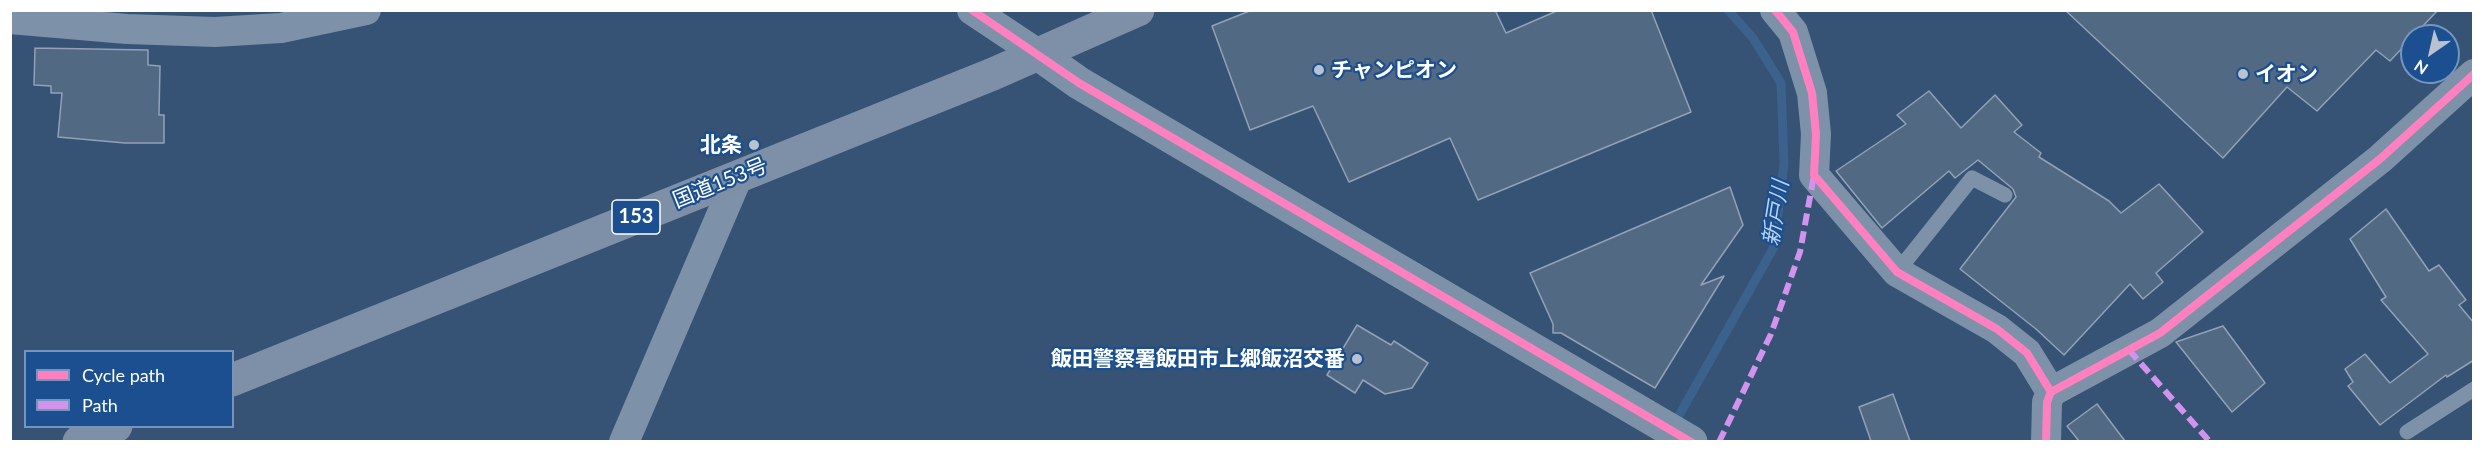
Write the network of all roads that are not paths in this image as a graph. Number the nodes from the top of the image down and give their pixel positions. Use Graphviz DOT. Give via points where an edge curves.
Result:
graph roads {
  1 [pos="366,10"];
  2 [pos="972,10"];
  3 [pos="1138,10"];
  4 [pos="1775,10"];
  5 [pos="10,19"];
  6 [pos="1038,54"];
  7 [pos="2474,74"];
  8 [pos="738,176"];
  9 [pos="2006,195"];
  10 [pos="1897,273"];
  11 [pos="234,379"];
  12 [pos="2474,389"];
  13 [pos="2051,392"];
  14 [pos="111,428"];
  15 [pos="2407,432"];
  16 [pos="78,441"];
  17 [pos="624,441"];
  18 [pos="1691,441"];
  19 [pos="2046,441"];
  1 -- 5 [label="street" via="281,28 215,33"];
  2 -- 6 [label="street"];
  3 -- 6 [label="highway, 国道153号 / 153"];
  4 -- 10 [label="street" via="1793,32 1812,93 1814,175"];
  6 -- 8 [label="highway, 国道153号 / 153"];
  6 -- 18 [label="street" via="1079,82"];
  7 -- 13 [label="street" via="2380,159 2160,333"];
  8 -- 11 [label="highway, 国道153号 / 153"];
  8 -- 17 [label="street"];
  9 -- 10 [label="lane" via="1972,178"];
  10 -- 13 [label="street" via="1997,329 2026,353"];
  12 -- 15 [label="lane"];
  13 -- 19 [label="street"];
  14 -- 16 [label="highway"];
}
